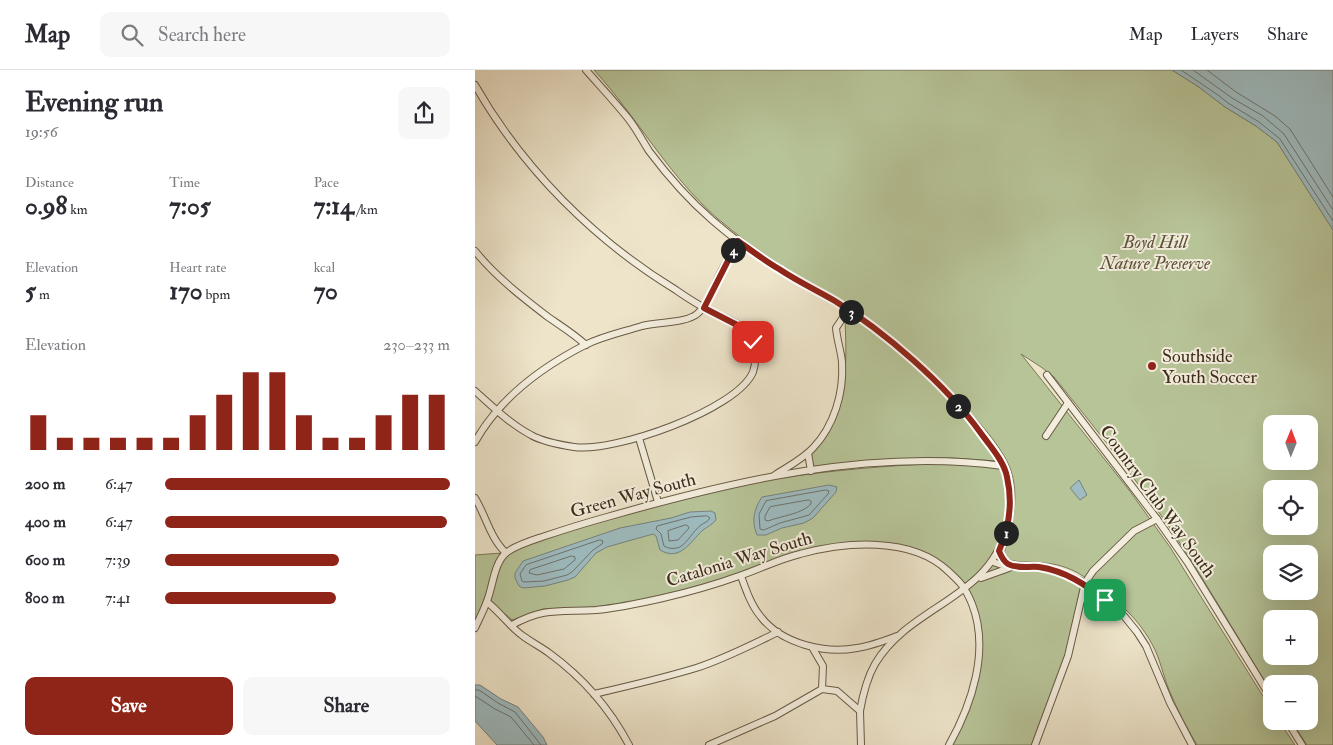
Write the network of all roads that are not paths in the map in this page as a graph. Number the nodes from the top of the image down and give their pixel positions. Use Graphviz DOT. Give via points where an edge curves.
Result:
graph roads {
  1 [pos="586,70"];
  2 [pos="475,85"];
  3 [pos="738,241"];
  4 [pos="475,251"];
  5 [pos="704,308"];
  6 [pos="848,310"];
  7 [pos="586,345"];
  8 [pos="1047,375"];
  9 [pos="475,391"];
  10 [pos="1068,403"];
  11 [pos="497,410"];
  12 [pos="1045,436"];
  13 [pos="639,438"];
  14 [pos="475,442"];
  15 [pos="808,453"];
  16 [pos="1003,466"];
  17 [pos="811,471"];
  18 [pos="772,476"];
  19 [pos="475,498"];
  20 [pos="658,502"];
  21 [pos="1157,519"];
  22 [pos="999,551"];
  23 [pos="506,553"];
  24 [pos="993,562"];
  25 [pos="1013,567"];
  26 [pos="741,576"];
  27 [pos="977,579"];
  28 [pos="1085,583"];
  29 [pos="966,588"];
  30 [pos="487,602"];
  31 [pos="511,625"];
  32 [pos="475,628"];
  33 [pos="778,632"];
  34 [pos="899,635"];
  35 [pos="812,647"];
  36 [pos="1263,685"];
  37 [pos="822,690"];
  38 [pos="595,694"];
  39 [pos="860,711"];
  40 [pos="1293,730"];
  41 [pos="629,745"];
  42 [pos="709,745"];
  43 [pos="861,745"];
  44 [pos="949,745"];
  45 [pos="1035,745"];
  46 [pos="1192,745"];
  47 [pos="1302,745"];
  1 -- 3 [label="street" via="628,118 674,180 711,219"];
  2 -- 5 [label="street" via="514,143 565,202 607,242 648,274"];
  3 -- 5 [label="street"];
  3 -- 6 [label="street" via="779,270"];
  4 -- 7 [label="street" via="503,281"];
  5 -- 7 [label="street" via="688,319 648,325"];
  5 -- 13 [label="street" via="745,329 753,342 753,372 720,403 674,426"];
  6 -- 15 [label="street, Green Way South" via="836,328 842,361 841,390 824,433"];
  6 -- 16 [label="street" via="915,362 943,389 971,419"];
  7 -- 11 [label="street" via="522,386"];
  8 -- 10 [label="street, Country Club Way South"];
  9 -- 11 [label="street"];
  10 -- 12 [label="street"];
  10 -- 21 [label="street, Country Club Way South"];
  11 -- 13 [label="street" via="532,436 576,448 595,448"];
  11 -- 14 [label="street"];
  13 -- 20 [label="street"];
  15 -- 17 [label="street"];
  15 -- 18 [label="street, Green Way South"];
  16 -- 17 [label="street, Green Way South" via="951,461 903,462"];
  16 -- 22 [label="street" via="1010,506"];
  17 -- 18 [label="street, Green Way South"];
  18 -- 20 [label="street, Green Way South"];
  19 -- 23 [label="street" via="496,544"];
  20 -- 23 [label="street, Green Way South" via="559,531"];
  21 -- 28 [label="street" via="1134,531"];
  21 -- 36 [label="street, Country Club Way South"];
  22 -- 24 [label="street"];
  22 -- 25 [label="street" via="1004,562"];
  23 -- 30 [label="street" via="497,567"];
  24 -- 25 [label="street"];
  24 -- 27 [label="street"];
  25 -- 27 [label="street"];
  25 -- 28 [label="street" via="1040,567"];
  26 -- 29 [label="street, Catalonia Way South" via="781,560 824,549 899,546 938,562"];
  26 -- 31 [label="street, Catalonia Way South" via="626,606 545,611"];
  26 -- 33 [label="street" via="755,610"];
  27 -- 29 [label="street"];
  28 -- 45 [label="street" via="1068,656"];
  28 -- 46 [label="street" via="1124,616 1147,646 1170,703"];
  29 -- 34 [label="street"];
  29 -- 44 [label="street" via="979,634 978,658 968,704"];
  30 -- 31 [label="street"];
  30 -- 32 [label="street"];
  31 -- 38 [label="street" via="571,670"];
  33 -- 35 [label="street"];
  33 -- 38 [label="street" via="697,667"];
  34 -- 35 [label="street" via="855,648"];
  34 -- 39 [label="street" via="868,678"];
  35 -- 37 [label="street" via="823,666"];
  37 -- 39 [label="street" via="837,691"];
  37 -- 42 [label="street" via="775,716"];
  38 -- 41 [label="street"];
  39 -- 43 [label="street"];
  40 -- 47 [label="street"];
}
